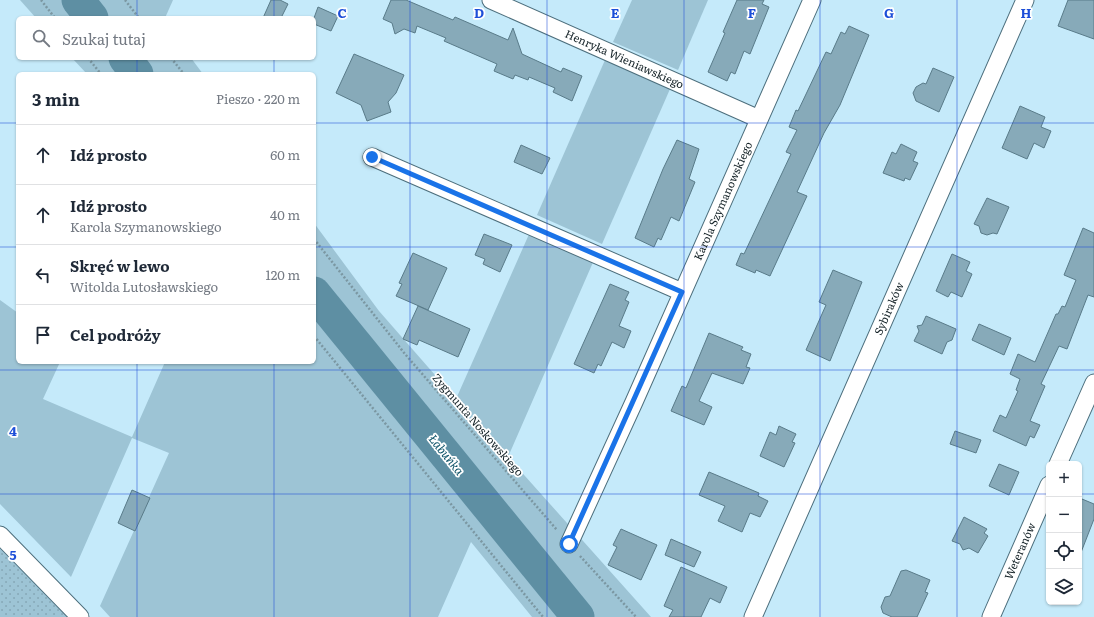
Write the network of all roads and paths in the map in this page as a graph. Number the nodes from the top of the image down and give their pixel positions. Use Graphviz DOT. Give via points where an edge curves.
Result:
graph roads {
  1 [pos="41,0"];
  2 [pos="125,0"];
  3 [pos="490,0"];
  4 [pos="812,0"];
  5 [pos="1025,0"];
  6 [pos="54,16"];
  7 [pos="137,16"];
  8 [pos="90,60"];
  9 [pos="173,60"];
  10 [pos="99,72"];
  11 [pos="182,72"];
  12 [pos="759,119"];
  13 [pos="372,157"];
  14 [pos="316,242"];
  15 [pos="682,292"];
  16 [pos="316,338"];
  17 [pos="1094,383"];
  18 [pos="1059,461"];
  19 [pos="1046,492"];
  20 [pos="0,535"];
  21 [pos="569,544"];
  22 [pos="80,617"];
  23 [pos="543,617"];
  24 [pos="636,617"];
  25 [pos="753,617"];
  26 [pos="991,617"];
  1 -- 6 [label="path"];
  2 -- 7 [label="path"];
  3 -- 12 [label="street, Henryka Wieniawskiego"];
  4 -- 12 [label="street, Karola Szymanowskiego"];
  5 -- 25 [label="street, Sybiraków"];
  8 -- 10 [label="path"];
  9 -- 11 [label="path"];
  12 -- 15 [label="street, Karola Szymanowskiego"];
  13 -- 15 [label="street"];
  14 -- 21 [label="path, Zygmunta Noskowskiego" via="405,354"];
  15 -- 21 [label="street, Karola Szymanowskiego"];
  16 -- 23 [label="path"];
  17 -- 18 [label="street"];
  19 -- 26 [label="street, Weteranów"];
  20 -- 22 [label="street"];
  21 -- 24 [label="path, Zygmunta Noskowskiego"];
}
